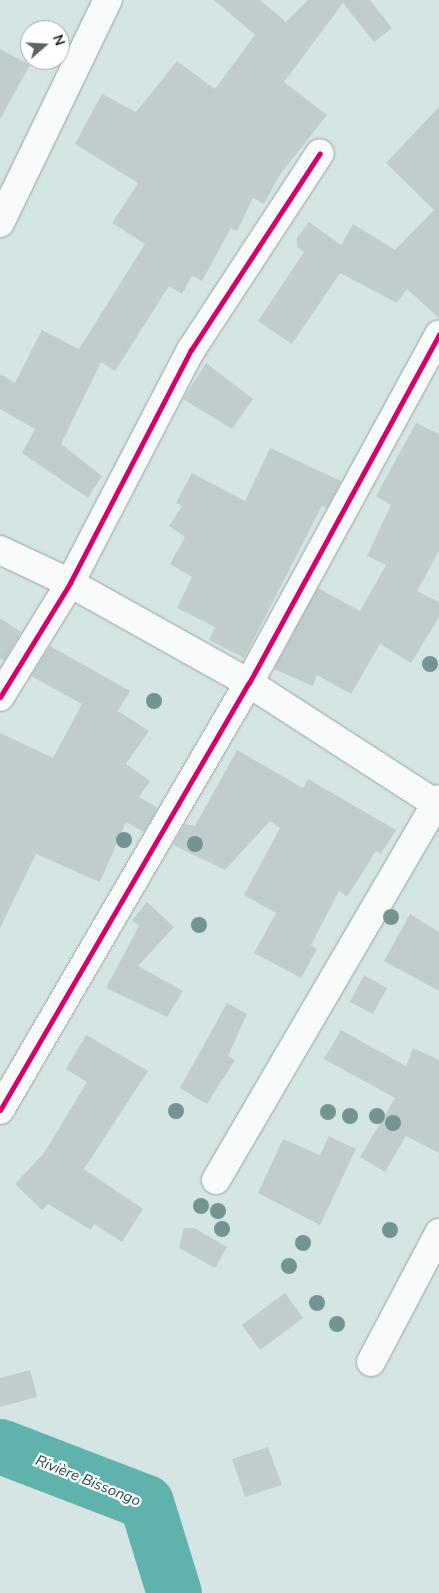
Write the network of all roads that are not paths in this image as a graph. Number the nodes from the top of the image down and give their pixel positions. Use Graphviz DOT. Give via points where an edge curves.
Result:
graph roads {
  1 [pos="108,0"];
  2 [pos="320,153"];
  3 [pos="0,223"];
  4 [pos="439,334"];
  5 [pos="0,550"];
  6 [pos="70,583"];
  7 [pos="249,683"];
  8 [pos="0,697"];
  9 [pos="438,803"];
  10 [pos="0,1110"];
  11 [pos="216,1180"];
  12 [pos="439,1233"];
  13 [pos="371,1362"];
  1 -- 3 [label="street"];
  2 -- 6 [label="street" via="191,350"];
  4 -- 7 [label="street"];
  5 -- 6 [label="street"];
  6 -- 7 [label="street"];
  6 -- 8 [label="street"];
  7 -- 9 [label="street"];
  7 -- 10 [label="street"];
  9 -- 11 [label="street"];
  12 -- 13 [label="street"];
}
